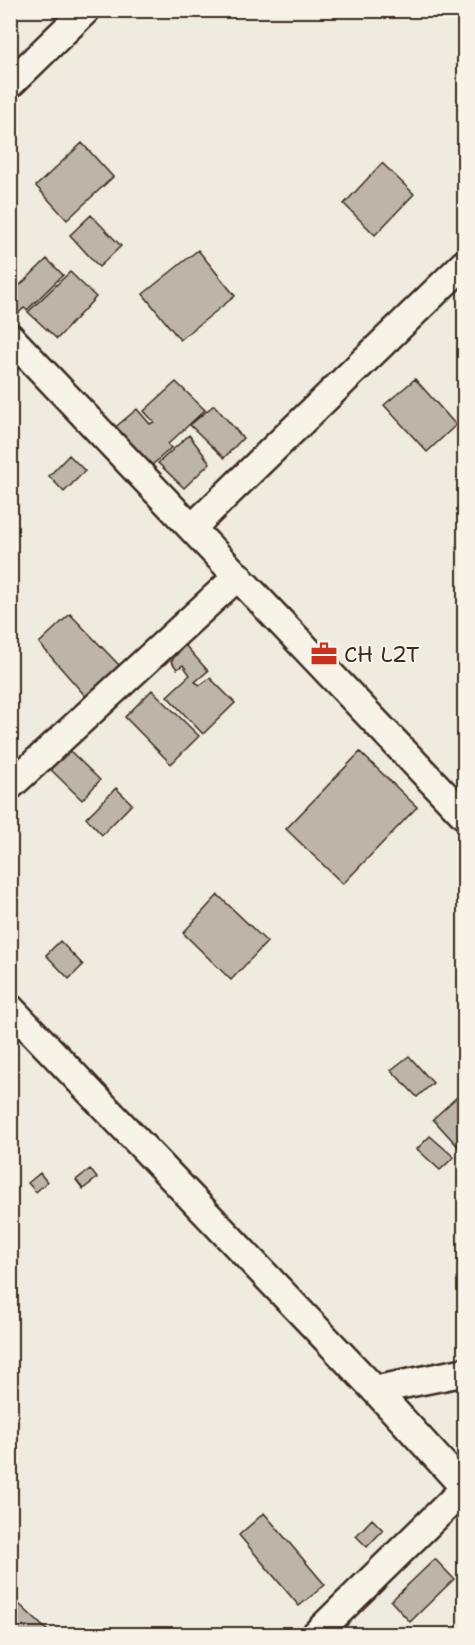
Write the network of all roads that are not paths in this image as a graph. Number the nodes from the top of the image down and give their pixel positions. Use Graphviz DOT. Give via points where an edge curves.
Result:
graph roads {
  1 [pos="86,10"];
  2 [pos="10,84"];
  3 [pos="465,264"];
  4 [pos="10,337"];
  5 [pos="192,528"];
  6 [pos="238,576"];
  7 [pos="10,786"];
  8 [pos="465,815"];
  9 [pos="10,1008"];
  10 [pos="465,1372"];
  11 [pos="375,1390"];
  12 [pos="465,1488"];
  13 [pos="316,1635"];
  1 -- 2 [label="street"];
  3 -- 5 [label="street"];
  4 -- 5 [label="street"];
  5 -- 6 [label="street"];
  6 -- 7 [label="street"];
  6 -- 8 [label="street"];
  9 -- 11 [label="street"];
  10 -- 11 [label="street"];
  11 -- 12 [label="street"];
  12 -- 13 [label="street"];
}
